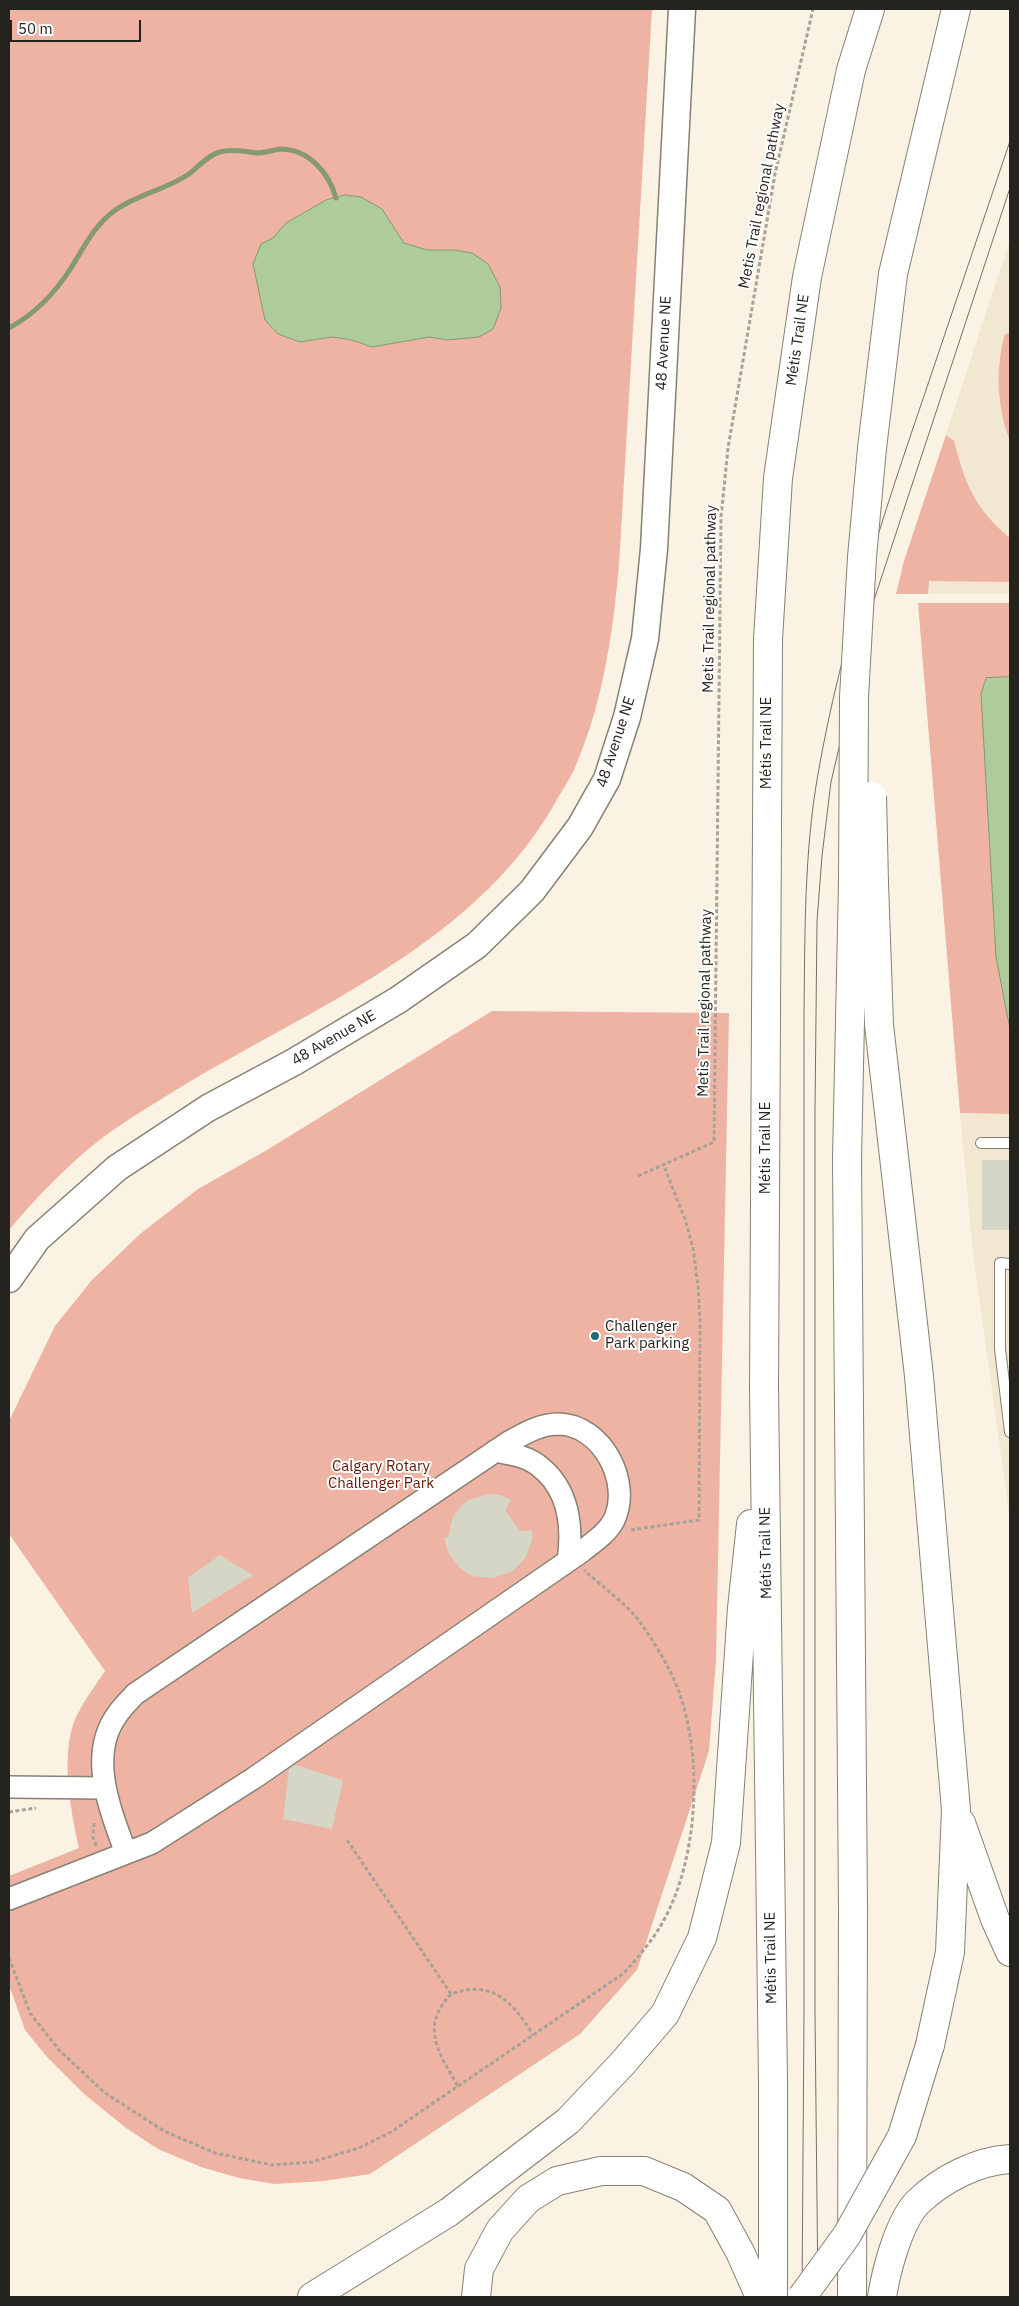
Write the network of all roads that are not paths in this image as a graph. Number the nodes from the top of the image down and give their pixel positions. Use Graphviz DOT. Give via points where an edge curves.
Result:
graph roads {
  1 [pos="682,9"];
  2 [pos="870,9"];
  3 [pos="956,9"];
  4 [pos="864,883"];
  5 [pos="981,1143"];
  6 [pos="1010,1143"];
  7 [pos="1010,1264"];
  8 [pos="9,1279"];
  9 [pos="764,1388"];
  10 [pos="1010,1432"];
  11 [pos="495,1452"];
  12 [pos="568,1561"];
  13 [pos="9,1787"];
  14 [pos="104,1788"];
  15 [pos="956,1810"];
  16 [pos="126,1853"];
  17 [pos="9,1899"];
  18 [pos="1010,1952"];
  19 [pos="1010,2159"];
  20 [pos="312,2297"];
  21 [pos="476,2297"];
  22 [pos="760,2297"];
  23 [pos="773,2297"];
  24 [pos="802,2297"];
  25 [pos="852,2297"];
  26 [pos="882,2297"];
  1 -- 8 [label="street, 48 Avenue NE" via="654,550 645,639 607,779 580,827 532,891 478,945 398,1000 294,1062 208,1108 117,1168 37,1240"];
  2 -- 9 [label="main road, Métis Trail NE" via="851,70 807,277 778,478 768,639"];
  3 -- 4 [label="main road, bridge" via="893,274 872,448 854,697"];
  4 -- 15 [label="main road" via="919,1376"];
  4 -- 25 [label="main road" via="847,1159 853,1908"];
  5 -- 6 [label="lane"];
  7 -- 10 [label="lane" via="1000,1263 1000,1349"];
  9 -- 20 [label="main road" via="742,1608 726,1843 702,1938 665,2014 568,2121 449,2212"];
  9 -- 23 [label="main road, Métis Trail NE"];
  11 -- 12 [label="street" via="514,1455 539,1466 561,1493 571,1527"];
  11 -- 12 [label="street" via="529,1431 560,1424 592,1436 604,1449 617,1478 619,1498 614,1520 602,1535"];
  11 -- 14 [label="street" via="135,1694 116,1716 107,1737"];
  12 -- 16 [label="street" via="254,1778 152,1843"];
  13 -- 14 [label="street"];
  14 -- 16 [label="street"];
  15 -- 18 [label="main road"];
  15 -- 24 [label="main road, bridge" via="950,1952 930,2045 902,2136 847,2235"];
  16 -- 17 [label="street"];
  19 -- 26 [label="main road" via="957,2173 917,2203 896,2240"];
  21 -- 22 [label="main road" via="479,2269 500,2230 528,2198 557,2181 601,2171 644,2171 683,2187 717,2210"];
}
